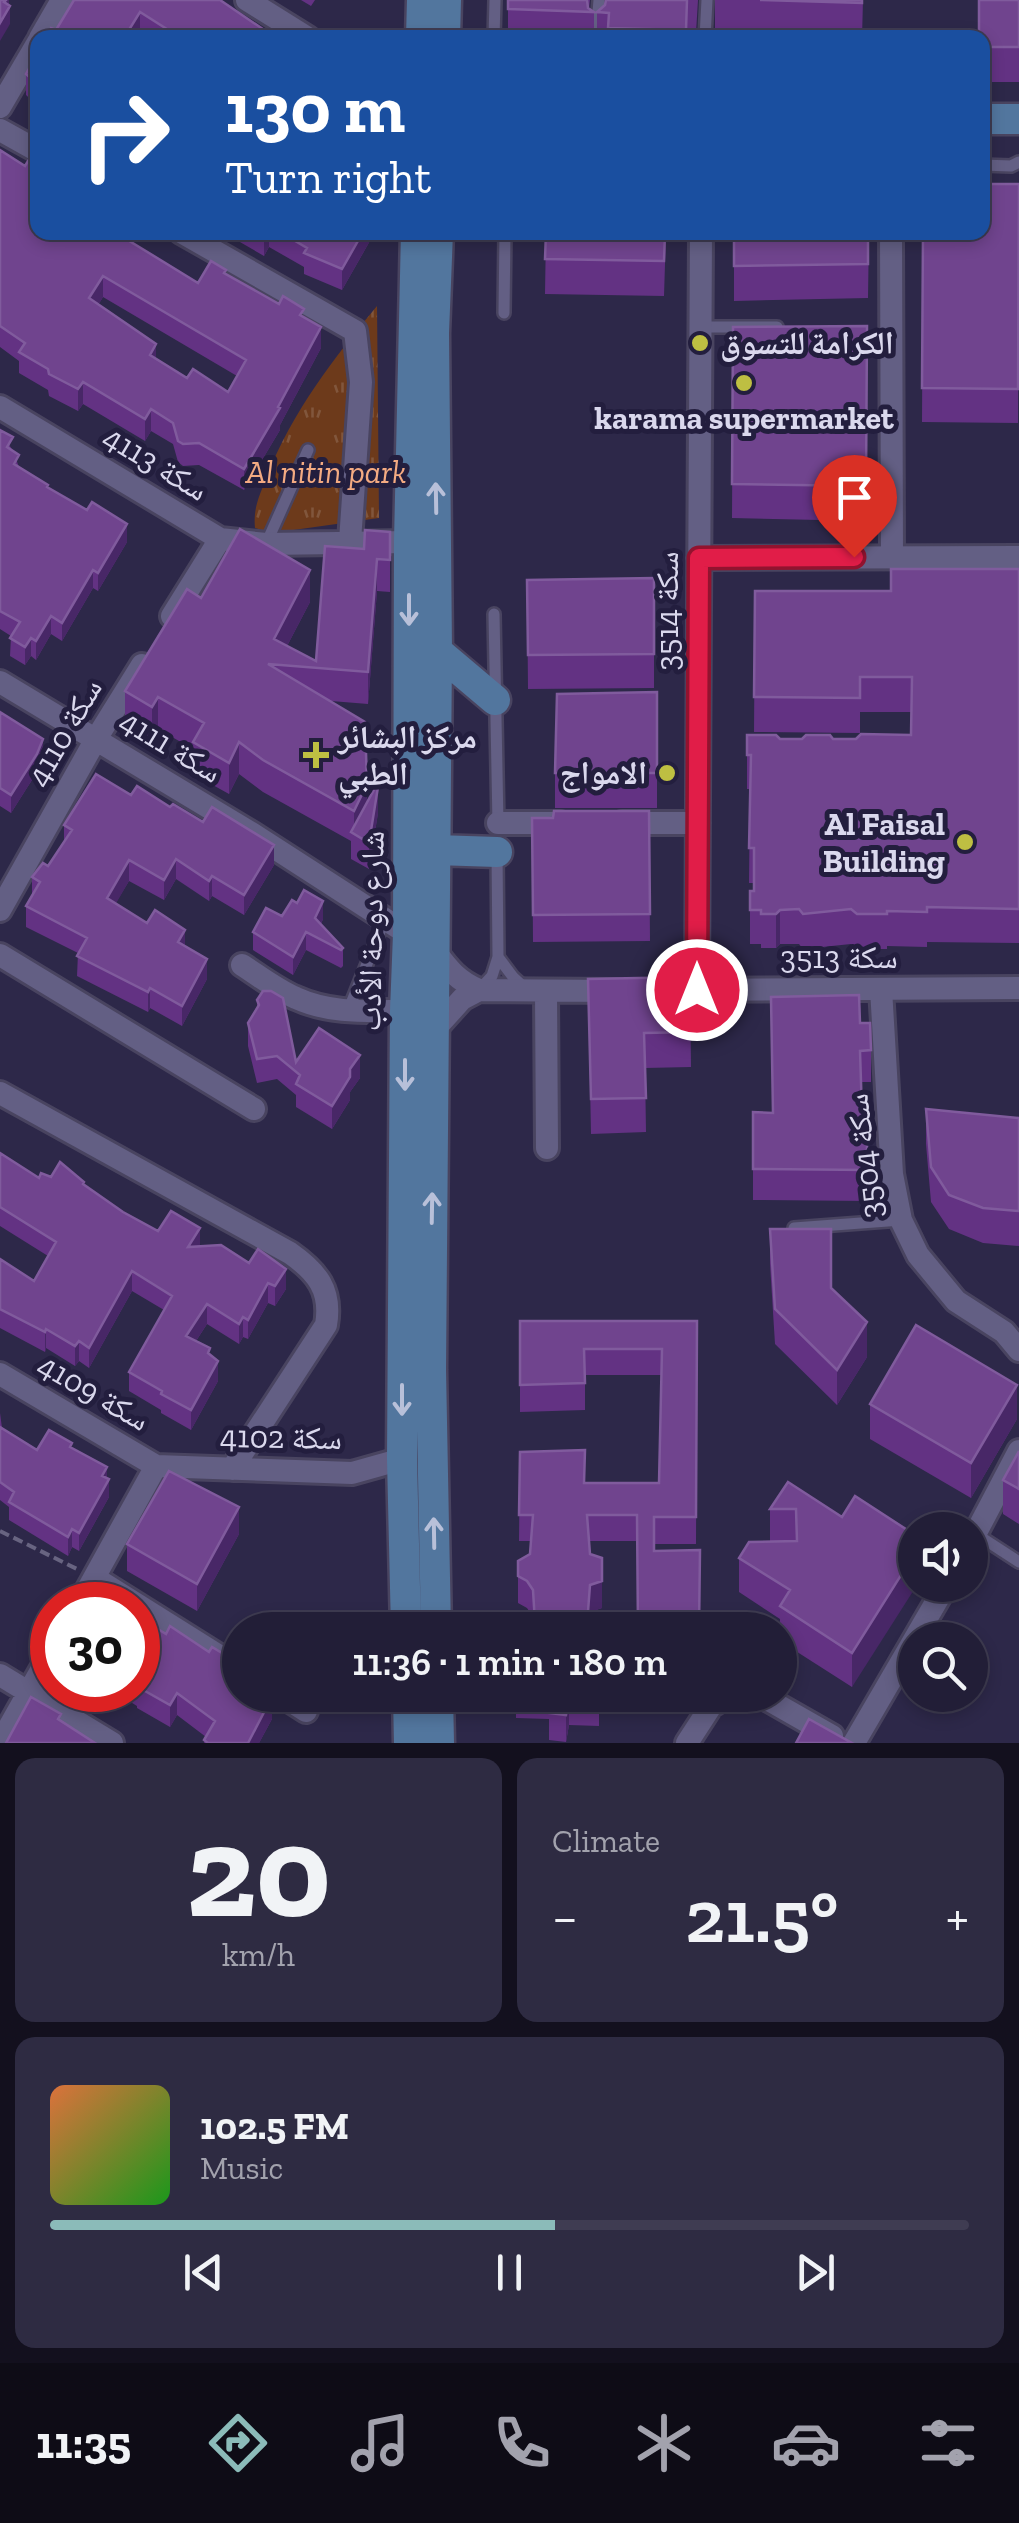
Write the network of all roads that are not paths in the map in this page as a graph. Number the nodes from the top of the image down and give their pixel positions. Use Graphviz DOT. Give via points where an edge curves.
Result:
graph roads {
  1 [pos="62,0"];
  2 [pos="247,0"];
  3 [pos="422,0"];
  4 [pos="446,0"];
  5 [pos="496,0"];
  6 [pos="599,0"];
  7 [pos="706,0"];
  8 [pos="45,30"];
  9 [pos="295,30"];
  10 [pos="421,30"];
  11 [pos="445,30"];
  12 [pos="494,30"];
  13 [pos="597,30"];
  14 [pos="705,30"];
  15 [pos="30,55"];
  16 [pos="0,107"];
  17 [pos="990,119"];
  18 [pos="1019,119"];
  19 [pos="0,130"];
  20 [pos="30,147"];
  21 [pos="1019,162"];
  22 [pos="990,166"];
  23 [pos="195,240"];
  24 [pos="416,240"];
  25 [pos="438,240"];
  26 [pos="505,240"];
  27 [pos="701,240"];
  28 [pos="890,240"];
  29 [pos="504,312"];
  30 [pos="701,327"];
  31 [pos="796,327"];
  32 [pos="0,407"];
  33 [pos="308,450"];
  34 [pos="220,538"];
  35 [pos="350,541"];
  36 [pos="409,542"];
  37 [pos="266,544"];
  38 [pos="892,557"];
  39 [pos="1019,557"];
  40 [pos="699,558"];
  41 [pos="494,614"];
  42 [pos="437,651"];
  43 [pos="0,682"];
  44 [pos="495,700"];
  45 [pos="96,739"];
  46 [pos="698,823"];
  47 [pos="498,837"];
  48 [pos="436,850"];
  49 [pos="0,910"];
  50 [pos="396,926"];
  51 [pos="435,951"];
  52 [pos="0,955"];
  53 [pos="498,957"];
  54 [pos="242,966"];
  55 [pos="1019,988"];
  56 [pos="881,989"];
  57 [pos="479,990"];
  58 [pos="697,990"];
  59 [pos="538,992"];
  60 [pos="348,1011"];
  61 [pos="405,1011"];
  62 [pos="434,1030"];
  63 [pos="0,1093"];
  64 [pos="254,1109"];
  65 [pos="546,1148"];
  66 [pos="901,1220"];
  67 [pos="794,1228"];
  68 [pos="1014,1337"];
  69 [pos="0,1374"];
  70 [pos="1019,1451"];
  71 [pos="402,1459"];
  72 [pos="156,1466"];
  73 [pos="232,1469"];
  74 [pos="987,1512"];
  75 [pos="988,1546"];
  76 [pos="1019,1562"];
  77 [pos="95,1578"];
  78 [pos="93,1582"];
  79 [pos="936,1602"];
  80 [pos="406,1612"];
  81 [pos="436,1612"];
  82 [pos="222,1658"];
  83 [pos="0,1675"];
  84 [pos="29,1692"];
  85 [pos="408,1712"];
  86 [pos="438,1712"];
  87 [pos="707,1712"];
  88 [pos="790,1712"];
  89 [pos="0,1743"];
  90 [pos="112,1743"];
  91 [pos="409,1743"];
  92 [pos="439,1743"];
  93 [pos="688,1743"];
  94 [pos="844,1743"];
  95 [pos="854,1743"];
  1 -- 8 [label="street"];
  2 -- 9 [label="street"];
  3 -- 10 [label="main road"];
  4 -- 11 [label="main road"];
  5 -- 12 [label="lane"];
  6 -- 13 [label="lane"];
  7 -- 14 [label="lane"];
  15 -- 16 [label="street"];
  17 -- 18 [label="main road"];
  19 -- 20 [label="street"];
  21 -- 22 [label="lane"];
  23 -- 35 [label="street" via="355,330 362,382"];
  24 -- 36 [label="main road, شارع دوحة الأدب"];
  42 -- 25 [label="main road, شارع دوحة الأدب, one-way"];
  26 -- 29 [label="lane"];
  27 -- 30 [label="street, سكة 3514"];
  28 -- 38 [label="street" via="882,327"];
  30 -- 31 [label="lane"];
  30 -- 40 [label="street, سكة 3514"];
  32 -- 34 [label="street, سكة 4113"];
  33 -- 37 [label="lane"];
  34 -- 37 [label="street, سكة 4113"];
  34 -- 45 [label="street, سكة 4110"];
  35 -- 36 [label="street, سكة 4113"];
  35 -- 37 [label="street, سكة 4113"];
  36 -- 50 [label="main road, شارع دوحة الأدب, one-way"];
  38 -- 39 [label="street"];
  38 -- 40 [label="street"];
  40 -- 46 [label="street, سكة 3514"];
  41 -- 44 [label="lane"];
  42 -- 44 [label="main road"];
  42 -- 48 [label="main road, شارع دوحة الأدب"];
  43 -- 45 [label="street, سكة 4111"];
  44 -- 47 [label="lane"];
  45 -- 49 [label="street, سكة 4110"];
  45 -- 50 [label="street, سكة 4111"];
  46 -- 47 [label="street" via="598,823"];
  46 -- 58 [label="street, سكة 3514"];
  47 -- 48 [label="main road"];
  47 -- 53 [label="lane"];
  48 -- 51 [label="main road, شارع دوحة الأدب"];
  50 -- 60 [label="lane"];
  50 -- 61 [label="main road, شارع دوحة الأدب"];
  51 -- 57 [label="street" via="461,982"];
  51 -- 62 [label="main road, شارع دوحة الأدب"];
  52 -- 64 [label="street"];
  53 -- 57 [label="lane"];
  53 -- 59 [label="lane"];
  54 -- 60 [label="street" via="291,996"];
  55 -- 56 [label="street, سكة 3513"];
  56 -- 58 [label="street, سكة 3513"];
  56 -- 66 [label="street, سكة 3504"];
  57 -- 59 [label="street, سكة 3513"];
  57 -- 62 [label="street"];
  58 -- 59 [label="street, سكة 3513"];
  59 -- 65 [label="street"];
  60 -- 61 [label="street"];
  61 -- 71 [label="main road, شارع دوحة الأدب, one-way"];
  81 -- 62 [label="main road, شارع دوحة الأدب, one-way"];
  63 -- 73 [label="street" via="290,1253 317,1275 326,1324"];
  66 -- 67 [label="lane"];
  66 -- 68 [label="street, سكة 3504" via="918,1255 956,1301"];
  69 -- 72 [label="street, سكة 4109"];
  70 -- 74 [label="street"];
  71 -- 73 [label="street, سكة 4102" via="352,1473"];
  71 -- 80 [label="main road, شارع دوحة الأدب"];
  72 -- 73 [label="street, سكة 4102"];
  72 -- 77 [label="street"];
  75 -- 76 [label="lane"];
  77 -- 78 [label="street"];
  77 -- 82 [label="street"];
  79 -- 95 [label="street"];
  83 -- 84 [label="street"];
  84 -- 89 [label="street"];
  84 -- 90 [label="street"];
  85 -- 91 [label="main road"];
  86 -- 92 [label="main road"];
  87 -- 93 [label="street"];
  88 -- 94 [label="street"];
}
